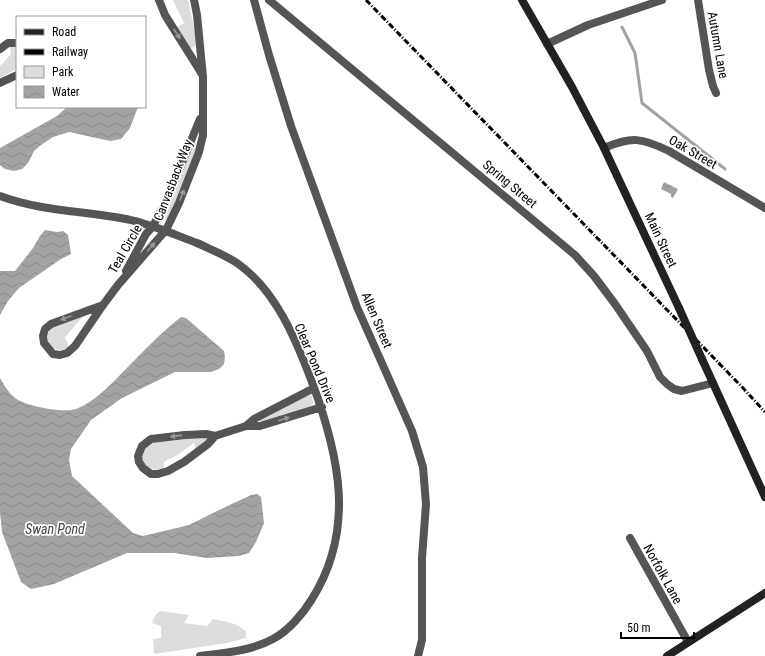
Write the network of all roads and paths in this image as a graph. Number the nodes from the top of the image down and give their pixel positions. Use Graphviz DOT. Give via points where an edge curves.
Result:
graph roads {
  1 [pos="159,0"];
  2 [pos="194,0"];
  3 [pos="254,0"];
  4 [pos="268,0"];
  5 [pos="522,0"];
  6 [pos="662,0"];
  7 [pos="698,0"];
  8 [pos="16,43"];
  9 [pos="547,44"];
  10 [pos="0,49"];
  11 [pos="16,75"];
  12 [pos="203,76"];
  13 [pos="0,83"];
  14 [pos="716,93"];
  15 [pos="202,114"];
  16 [pos="604,148"];
  17 [pos="0,196"];
  18 [pos="765,208"];
  19 [pos="153,226"];
  20 [pos="166,230"];
  21 [pos="118,285"];
  22 [pos="103,305"];
  23 [pos="713,383"];
  24 [pos="314,388"];
  25 [pos="322,407"];
  26 [pos="246,426"];
  27 [pos="215,436"];
  28 [pos="765,497"];
  29 [pos="630,538"];
  30 [pos="765,593"];
  31 [pos="688,642"];
  32 [pos="200,656"];
  33 [pos="418,656"];
  34 [pos="667,656"];
  1 -- 12 [label="street, one-way" via="165,15"];
  2 -- 12 [label="street, Canvasback Way"];
  3 -- 33 [label="street, Allen Street" via="294,134 357,307 412,431 423,467 426,504 422,558 422,640"];
  4 -- 23 [label="street, Spring Street" via="575,255 616,304 666,384 682,391"];
  5 -- 9 [label="main road, Main Street"];
  6 -- 9 [label="street" via="588,25"];
  7 -- 14 [label="street, Autumn Lane" via="709,70"];
  8 -- 10 [label="street" via="8,43"];
  9 -- 16 [label="main road, Main Street"];
  11 -- 13 [label="street"];
  12 -- 15 [label="street, Canvasback Way"];
  15 -- 19 [label="street, Canvasback Way" via="167,200"];
  20 -- 15 [label="street, Canvasback Way, one-way" via="199,152"];
  16 -- 18 [label="street, Oak Street" via="634,139 655,144"];
  16 -- 23 [label="main road, Main Street, bridge"];
  17 -- 19 [label="street, Clear Pond Drive" via="38,207 126,219"];
  19 -- 20 [label="street, Clear Pond Drive"];
  19 -- 21 [label="street, Teal Circle"];
  21 -- 20 [label="street, Teal Circle, one-way"];
  20 -- 24 [label="street, Clear Pond Drive" via="231,259 256,279 278,308 304,359"];
  21 -- 22 [label="street, Teal Circle"];
  22 -- 22 [label="street, Teal Circle, one-way" via="51,324 45,329 43,336 48,349 53,354 67,353 75,346"];
  23 -- 28 [label="main road, Main Street"];
  24 -- 25 [label="street, Clear Pond Drive"];
  24 -- 26 [label="street" via="254,419"];
  26 -- 25 [label="street, one-way" via="260,426"];
  25 -- 32 [label="street, Clear Pond Drive" via="333,450 340,496 333,554 318,590 300,615 273,639 234,651"];
  26 -- 27 [label="street"];
  27 -- 27 [label="street, one-way" via="206,434 151,439 142,446 138,456 139,462 151,474 168,471 184,462"];
  29 -- 31 [label="street, Norfolk Lane"];
  30 -- 31 [label="main road"];
  31 -- 34 [label="main road"];
}
